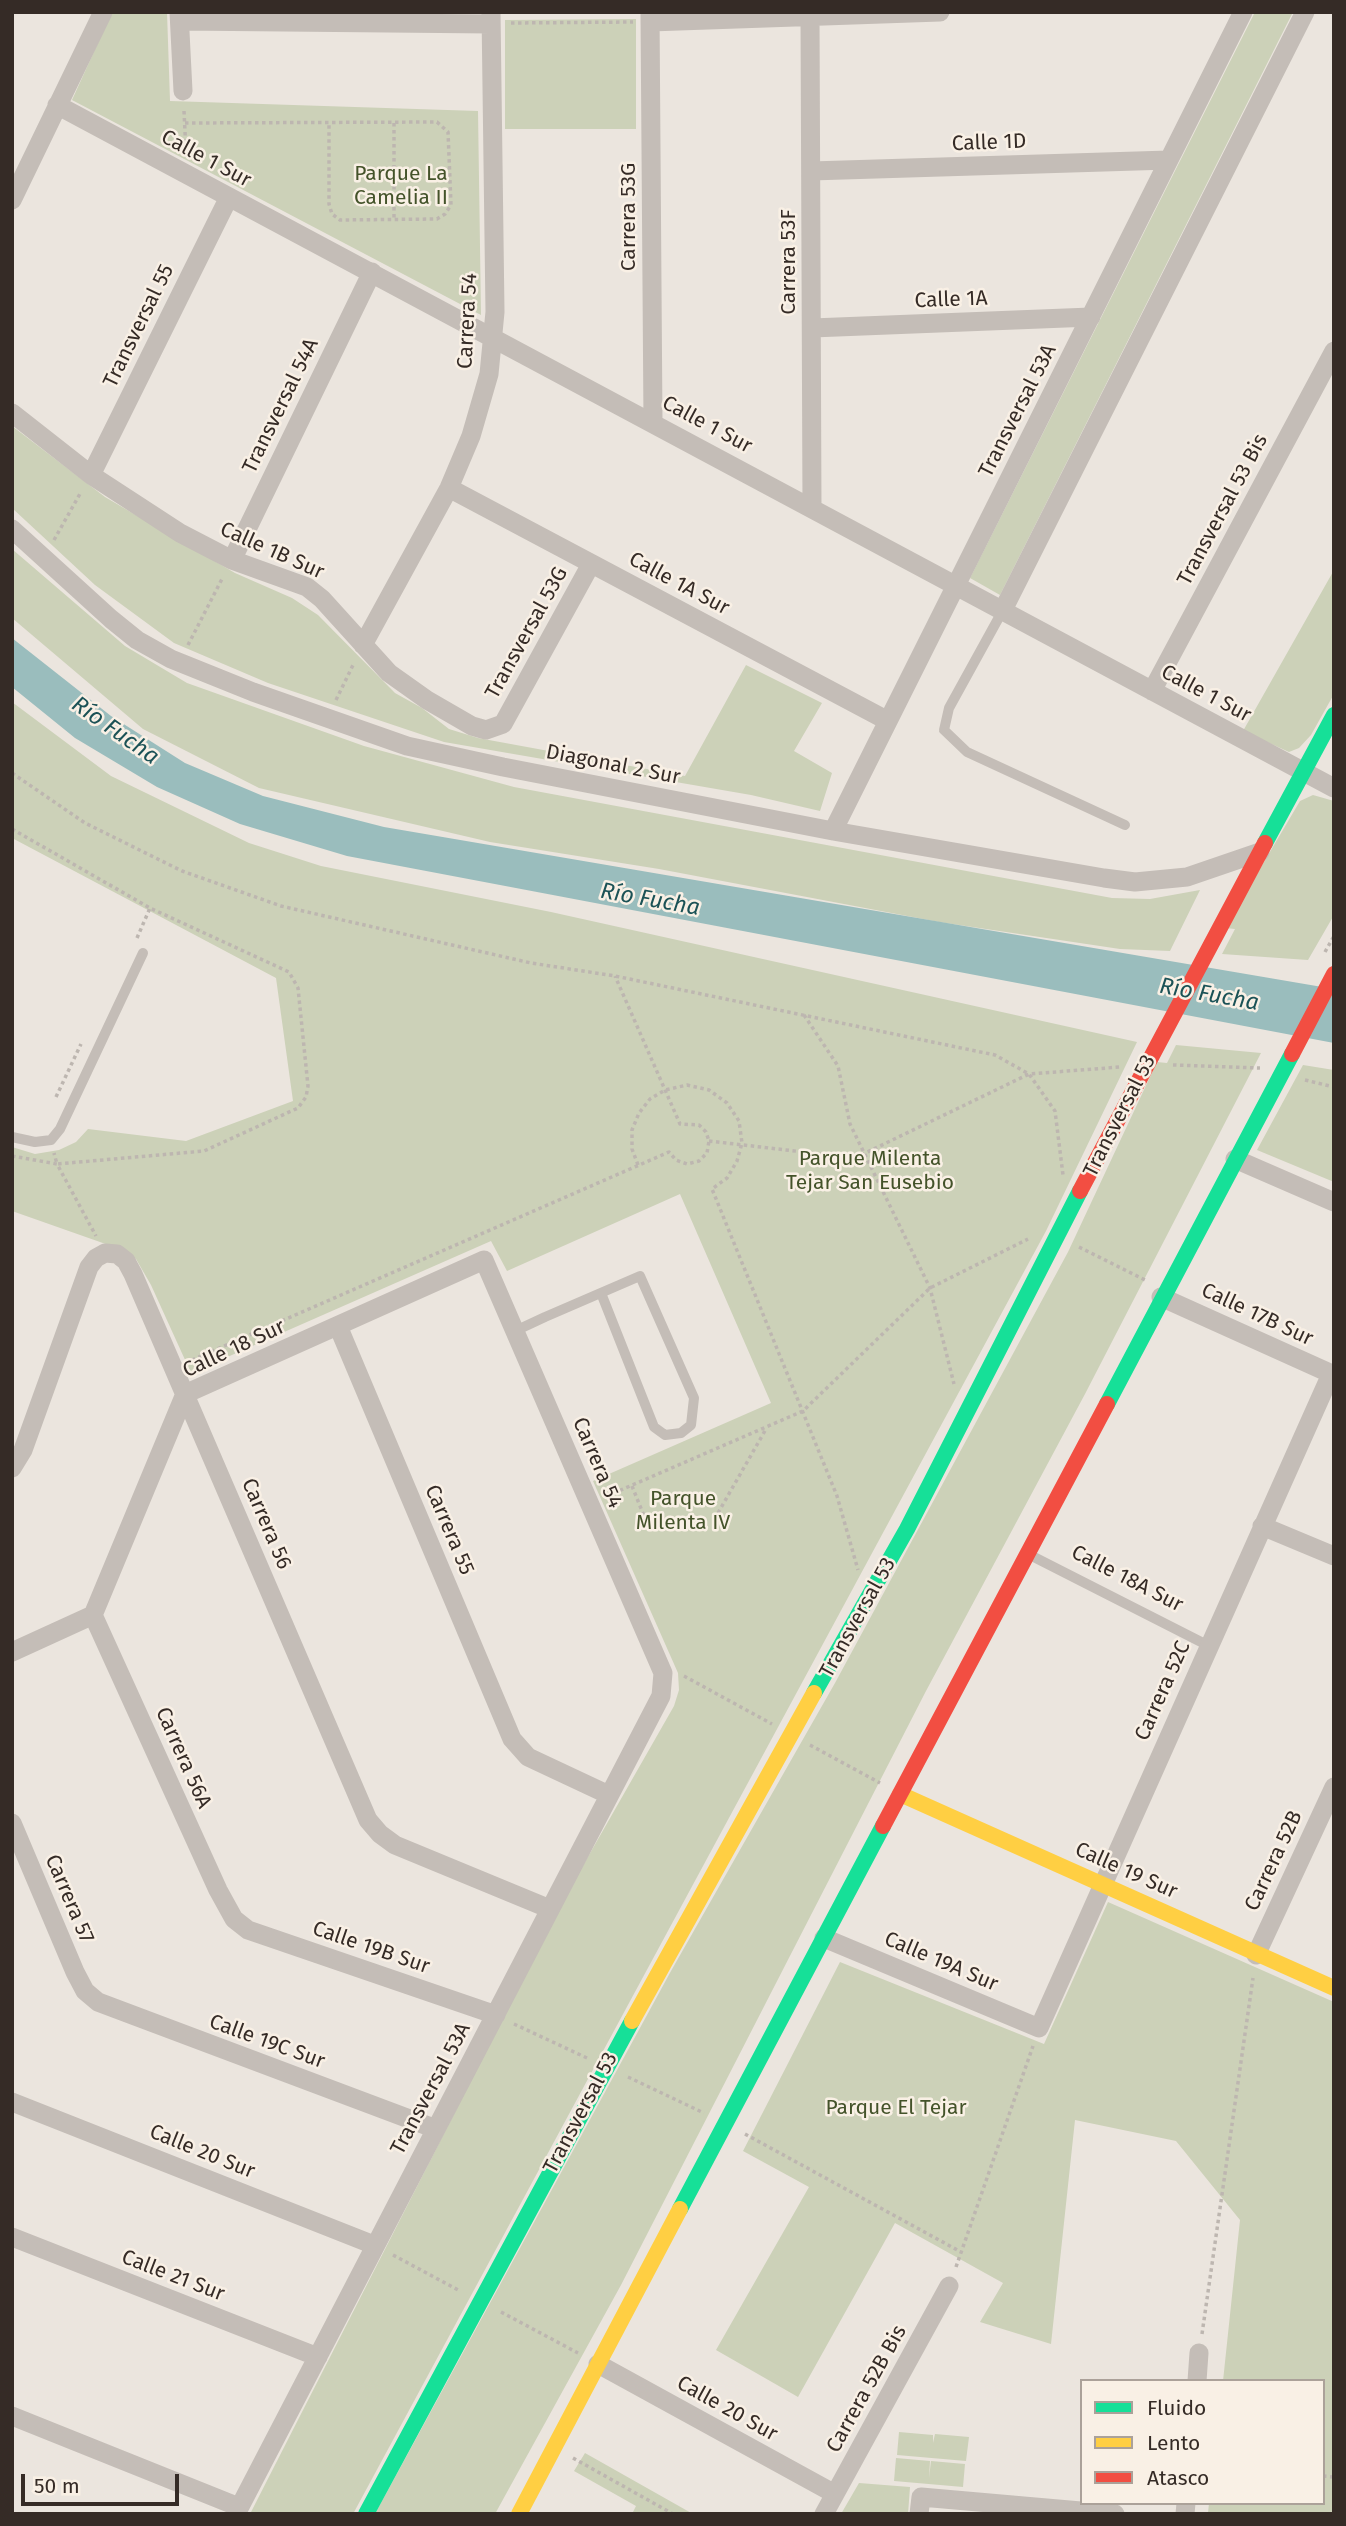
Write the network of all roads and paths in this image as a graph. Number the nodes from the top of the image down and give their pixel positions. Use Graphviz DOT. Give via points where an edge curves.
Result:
graph roads {
  1 [pos="103,12"];
  2 [pos="940,12"];
  3 [pos="1243,12"];
  4 [pos="1305,12"];
  5 [pos="810,16"];
  6 [pos="180,17"];
  7 [pos="650,17"];
  8 [pos="491,18"];
  9 [pos="183,91"];
  10 [pos="57,106"];
  11 [pos="329,122"];
  12 [pos="185,123"];
  13 [pos="394,123"];
  14 [pos="1169,160"];
  15 [pos="811,171"];
  16 [pos="187,175"];
  17 [pos="229,197"];
  18 [pos="12,200"];
  19 [pos="394,219"];
  20 [pos="372,272"];
  21 [pos="1091,317"];
  22 [pos="812,328"];
  23 [pos="493,336"];
  24 [pos="1334,351"];
  25 [pos="12,413"];
  26 [pos="653,422"];
  27 [pos="91,475"];
  28 [pos="449,488"];
  29 [pos="812,508"];
  30 [pos="12,528"];
  31 [pos="44,558"];
  32 [pos="232,560"];
  33 [pos="591,564"];
  34 [pos="955,584"];
  35 [pos="1003,610"];
  36 [pos="363,645"];
  37 [pos="179,662"];
  38 [pos="1152,691"];
  39 [pos="1334,715"];
  40 [pos="326,718"];
  41 [pos="888,721"];
  42 [pos="503,724"];
  43 [pos="1303,772"];
  44 [pos="12,773"];
  45 [pos="1334,788"];
  46 [pos="1125,825"];
  47 [pos="12,829"];
  48 [pos="833,831"];
  49 [pos="1260,852"];
  50 [pos="144,953"];
  51 [pos="1334,974"];
  52 [pos="615,976"];
  53 [pos="804,1015"];
  54 [pos="1028,1074"];
  55 [pos="666,1090"];
  56 [pos="12,1137"];
  57 [pos="709,1141"];
  58 [pos="742,1143"];
  59 [pos="864,1153"];
  60 [pos="12,1156"];
  61 [pos="1235,1159"];
  62 [pos="57,1164"];
  63 [pos="638,1165"];
  64 [pos="1063,1177"];
  65 [pos="1334,1202"];
  66 [pos="1058,1237"];
  67 [pos="101,1255"];
  68 [pos="484,1260"];
  69 [pos="930,1288"];
  70 [pos="601,1293"];
  71 [pos="1163,1293"];
  72 [pos="338,1326"];
  73 [pos="515,1331"];
  74 [pos="174,1368"];
  75 [pos="1332,1375"];
  76 [pos="186,1394"];
  77 [pos="957,1396"];
  78 [pos="803,1411"];
  79 [pos="766,1427"];
  80 [pos="12,1468"];
  81 [pos="632,1486"];
  82 [pos="590,1504"];
  83 [pos="718,1513"];
  84 [pos="651,1525"];
  85 [pos="1262,1526"];
  86 [pos="1025,1552"];
  87 [pos="1334,1556"];
  88 [pos="859,1573"];
  89 [pos="93,1615"];
  90 [pos="1209,1646"];
  91 [pos="12,1652"];
  92 [pos="664,1684"];
  93 [pos="1332,1793"];
  94 [pos="900,1794"];
  95 [pos="609,1795"];
  96 [pos="12,1823"];
  97 [pos="1101,1885"];
  98 [pos="550,1909"];
  99 [pos="234,1919"];
  100 [pos="824,1938"];
  101 [pos="1256,1955"];
  102 [pos="1334,1988"];
  103 [pos="85,1991"];
  104 [pos="496,2015"];
  105 [pos="1040,2028"];
  106 [pos="12,2102"];
  107 [pos="726,2123"];
  108 [pos="436,2129"];
  109 [pos="12,2237"];
  110 [pos="374,2245"];
  111 [pos="961,2252"];
  112 [pos="949,2286"];
  113 [pos="1199,2353"];
  114 [pos="318,2357"];
  115 [pos="598,2364"];
  116 [pos="1197,2379"];
  117 [pos="12,2416"];
  118 [pos="565,2454"];
  119 [pos="835,2494"];
  120 [pos="920,2505"];
  121 [pos="238,2511"];
  122 [pos="366,2514"];
  123 [pos="519,2514"];
  124 [pos="673,2514"];
  125 [pos="824,2514"];
  126 [pos="1115,2514"];
  1 -- 10 [label="street"];
  2 -- 5 [label="street"];
  3 -- 14 [label="street, Transversal 53A"];
  4 -- 35 [label="street"];
  5 -- 7 [label="street"];
  5 -- 15 [label="street, Carrera 53F"];
  6 -- 8 [label="street"];
  6 -- 9 [label="street"];
  7 -- 8 [label="path"];
  7 -- 26 [label="street, Carrera 53G"];
  8 -- 23 [label="street, Carrera 54"];
  9 -- 12 [label="path"];
  10 -- 16 [label="street, Calle 1 Sur"];
  10 -- 18 [label="street"];
  11 -- 12 [label="path"];
  11 -- 13 [label="path"];
  11 -- 19 [label="path" via="332,214 341,220"];
  12 -- 16 [label="path"];
  13 -- 19 [label="path"];
  13 -- 19 [label="path" via="437,122 448,132 451,205 437,219"];
  14 -- 15 [label="street, Calle 1D"];
  14 -- 21 [label="street, Transversal 53A"];
  15 -- 22 [label="street, Carrera 53F"];
  16 -- 17 [label="street, Calle 1 Sur"];
  17 -- 20 [label="street, Calle 1 Sur"];
  17 -- 27 [label="street, Transversal 55"];
  20 -- 23 [label="street, Calle 1 Sur"];
  20 -- 32 [label="street, Transversal 54A"];
  21 -- 22 [label="street, Calle 1A"];
  21 -- 34 [label="street, Transversal 53A"];
  22 -- 29 [label="street, Carrera 53F"];
  23 -- 26 [label="street, Calle 1 Sur"];
  23 -- 28 [label="street, Carrera 54" via="489,374 471,436"];
  24 -- 38 [label="street, Transversal 53 Bis"];
  25 -- 27 [label="street, Calle 1B Sur"];
  26 -- 29 [label="street, Calle 1 Sur"];
  27 -- 31 [label="path"];
  27 -- 32 [label="street, Calle 1B Sur" via="180,533"];
  28 -- 33 [label="street, Calle 1A Sur"];
  28 -- 36 [label="street, Carrera 54"];
  29 -- 34 [label="street, Calle 1 Sur"];
  30 -- 31 [label="street, Diagonal 2 Sur"];
  31 -- 37 [label="street, Diagonal 2 Sur" via="137,640"];
  32 -- 36 [label="street, Calle 1B Sur" via="307,587"];
  32 -- 37 [label="path"];
  33 -- 41 [label="street, Calle 1A Sur"];
  33 -- 42 [label="street, Transversal 53G"];
  34 -- 35 [label="street, Calle 1 Sur"];
  34 -- 41 [label="street, Transversal 53A"];
  35 -- 38 [label="street, Calle 1 Sur"];
  35 -- 46 [label="lane" via="949,708 944,730 967,752"];
  36 -- 40 [label="path"];
  36 -- 42 [label="street, Calle 1B Sur" via="389,673 472,726 486,730"];
  37 -- 40 [label="street, Diagonal 2 Sur"];
  38 -- 43 [label="street, Calle 1 Sur"];
  39 -- 43 [label="street, Transversal 53"];
  40 -- 48 [label="street, Diagonal 2 Sur" via="407,746"];
  41 -- 48 [label="street, Transversal 53A"];
  43 -- 45 [label="street, Calle 1 Sur"];
  43 -- 49 [label="street, Transversal 53"];
  44 -- 52 [label="path" via="85,823 182,871 281,906 531,963"];
  47 -- 62 [label="path" via="150,908 289,972 298,988 308,1086 298,1108 204,1151"];
  48 -- 49 [label="street, Diagonal 2 Sur" via="1135,882 1187,877"];
  49 -- 66 [label="street, Transversal 53"];
  50 -- 56 [label="lane" via="60,1129 51,1140"];
  51 -- 61 [label="street"];
  52 -- 53 [label="path"];
  52 -- 55 [label="path"];
  53 -- 54 [label="path" via="995,1055"];
  53 -- 59 [label="path" via="838,1066 850,1124"];
  54 -- 59 [label="path"];
  54 -- 64 [label="path" via="1055,1111"];
  55 -- 57 [label="path" via="680,1124 699,1125"];
  55 -- 58 [label="path" via="687,1085 709,1090 727,1102 738,1121"];
  55 -- 63 [label="path" via="650,1099 632,1130"];
  57 -- 58 [label="path"];
  57 -- 63 [label="path" via="707,1153 699,1161 687,1164 669,1152"];
  58 -- 59 [label="path" via="855,1158"];
  58 -- 78 [label="path" via="727,1178 712,1189"];
  59 -- 69 [label="path"];
  60 -- 62 [label="path"];
  61 -- 65 [label="street"];
  61 -- 71 [label="street"];
  62 -- 67 [label="path"];
  63 -- 74 [label="path"];
  66 -- 69 [label="path" via="1046,1231"];
  66 -- 71 [label="path"];
  66 -- 122 [label="street, Transversal 53" via="907,1529 678,1934"];
  67 -- 74 [label="street, Carrera 56" via="117,1254 126,1261"];
  67 -- 80 [label="street" via="89,1267 23,1450"];
  68 -- 72 [label="street, Calle 18 Sur"];
  68 -- 73 [label="street, Carrera 54"];
  69 -- 77 [label="path"];
  69 -- 78 [label="path"];
  70 -- 70 [label="lane" via="654,1427 665,1435 681,1433 691,1425 694,1398 640,1276"];
  70 -- 73 [label="lane"];
  71 -- 75 [label="street, Calle 17B Sur"];
  71 -- 86 [label="street"];
  72 -- 76 [label="street, Calle 18 Sur"];
  72 -- 95 [label="street, Carrera 55" via="512,1738 528,1757"];
  73 -- 82 [label="street, Carrera 54"];
  74 -- 76 [label="street, Carrera 56"];
  75 -- 85 [label="street, Carrera 52C"];
  76 -- 89 [label="street, Calle 18 Sur"];
  76 -- 98 [label="street, Carrera 56" via="368,1820 395,1845"];
  78 -- 79 [label="path"];
  78 -- 88 [label="path" via="838,1496"];
  79 -- 81 [label="path"];
  79 -- 83 [label="path"];
  81 -- 82 [label="path"];
  81 -- 84 [label="path"];
  82 -- 92 [label="street, Carrera 54"];
  85 -- 87 [label="street"];
  85 -- 90 [label="street, Carrera 52C"];
  86 -- 90 [label="lane, Calle 18A Sur"];
  86 -- 94 [label="street"];
  89 -- 91 [label="street"];
  89 -- 99 [label="street, Carrera 56A"];
  90 -- 97 [label="street, Carrera 52C"];
  92 -- 95 [label="street, Transversal 53A"];
  93 -- 101 [label="street, Carrera 52B"];
  94 -- 97 [label="street, Calle 19 Sur"];
  94 -- 100 [label="street"];
  95 -- 98 [label="street, Transversal 53A"];
  96 -- 103 [label="street, Carrera 57"];
  97 -- 101 [label="street, Calle 19 Sur"];
  97 -- 105 [label="street, Carrera 52C"];
  98 -- 104 [label="street, Transversal 53A"];
  99 -- 104 [label="street, Calle 19B Sur" via="248,1930"];
  100 -- 105 [label="street, Calle 19A Sur"];
  100 -- 107 [label="street"];
  101 -- 102 [label="street, Calle 19 Sur"];
  101 -- 113 [label="path"];
  103 -- 108 [label="street, Calle 19C Sur" via="117,2011"];
  104 -- 108 [label="street, Transversal 53A"];
  105 -- 111 [label="path"];
  106 -- 110 [label="street, Calle 20 Sur"];
  107 -- 111 [label="path"];
  107 -- 115 [label="street"];
  108 -- 110 [label="street, Transversal 53A"];
  109 -- 114 [label="street, Calle 21 Sur"];
  110 -- 114 [label="street, Transversal 53A"];
  111 -- 112 [label="path"];
  112 -- 119 [label="street, Carrera 52B Bis"];
  113 -- 116 [label="street"];
  114 -- 121 [label="street, Transversal 53A"];
  115 -- 119 [label="street, Calle 20 Sur"];
  115 -- 123 [label="street"];
  117 -- 121 [label="street"];
  118 -- 124 [label="path"];
  119 -- 125 [label="street, Carrera 52B Bis"];
  120 -- 126 [label="street"];
}
